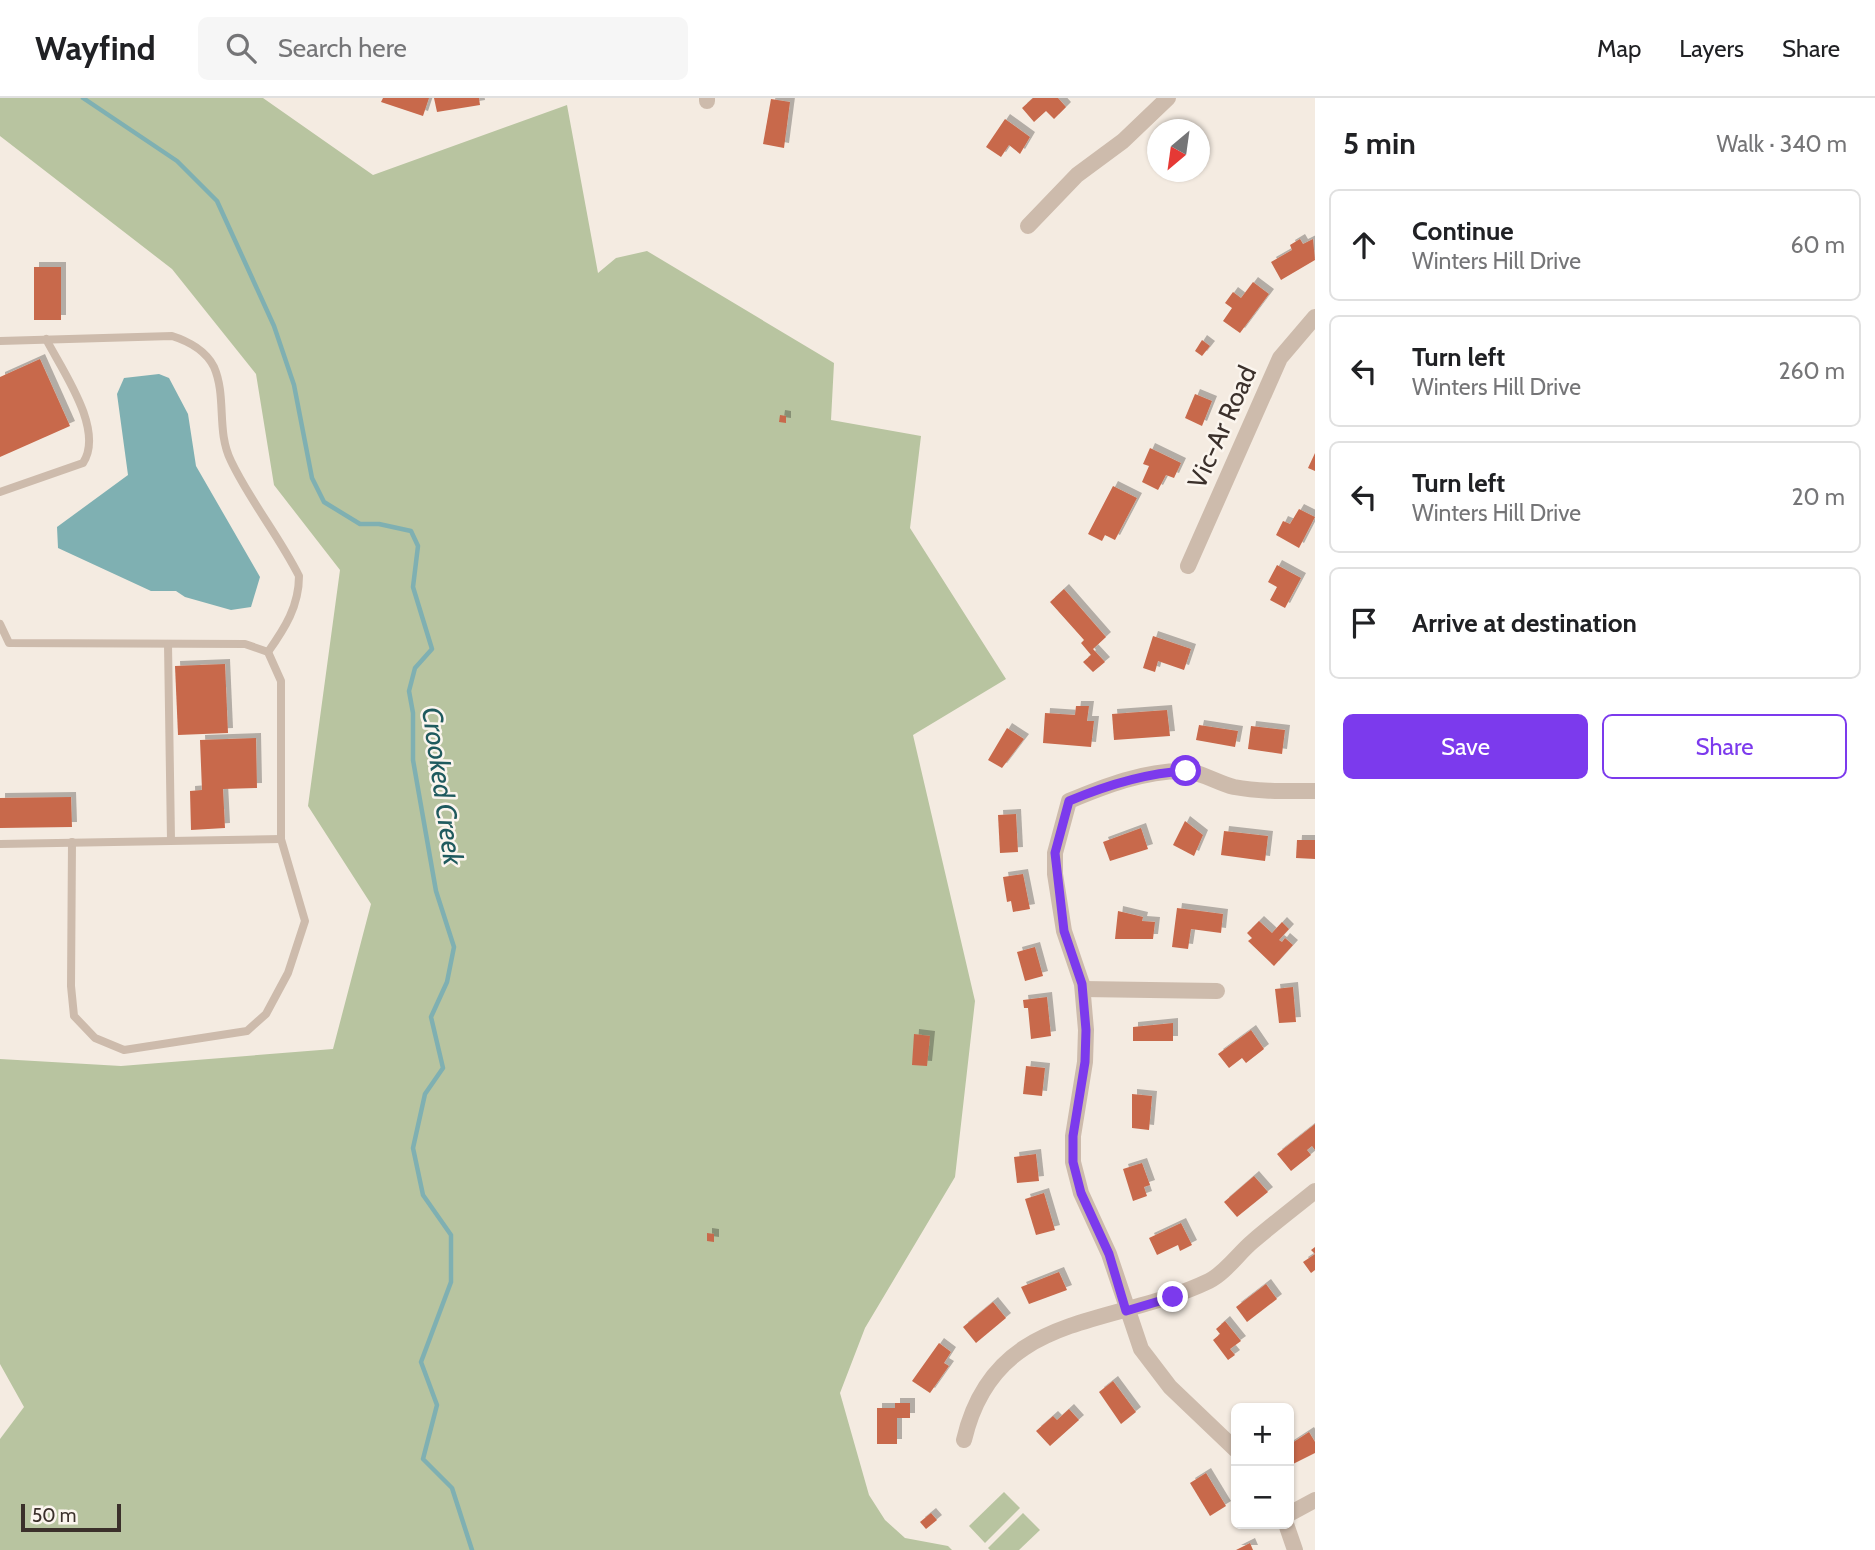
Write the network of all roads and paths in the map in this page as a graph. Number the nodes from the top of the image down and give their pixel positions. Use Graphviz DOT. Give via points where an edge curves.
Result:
graph roads {
  1 [pos="1168,98"];
  2 [pos="1028,226"];
  3 [pos="1315,317"];
  4 [pos="46,339"];
  5 [pos="0,341"];
  6 [pos="0,492"];
  7 [pos="1188,566"];
  8 [pos="0,624"];
  9 [pos="5,644"];
  10 [pos="167,644"];
  11 [pos="268,652"];
  12 [pos="1315,791"];
  13 [pos="281,839"];
  14 [pos="171,840"];
  15 [pos="72,842"];
  16 [pos="0,844"];
  17 [pos="1083,989"];
  18 [pos="1217,991"];
  19 [pos="1315,1191"];
  20 [pos="1126,1311"];
  21 [pos="964,1440"];
  22 [pos="1231,1445"];
  23 [pos="1315,1500"];
  24 [pos="1294,1511"];
  25 [pos="1288,1529"];
  26 [pos="1295,1550"];
  1 -- 2 [label="street" via="1123,141 1077,175"];
  3 -- 7 [label="street, Vic-Ar Road" via="1280,358"];
  4 -- 5 [label="lane"];
  4 -- 6 [label="lane" via="85,414 89,454 83,463"];
  4 -- 11 [label="lane" via="172,336 190,342 213,365 230,460 299,576 299,597"];
  8 -- 9 [label="lane"];
  9 -- 10 [label="lane"];
  10 -- 11 [label="lane" via="245,644"];
  10 -- 14 [label="lane"];
  11 -- 13 [label="lane" via="281,681"];
  12 -- 17 [label="street" via="1269,792 1186,771 1157,773 1069,801 1055,853 1055,874 1064,931"];
  13 -- 14 [label="lane"];
  13 -- 15 [label="lane" via="305,921 288,973 266,1014 247,1031 124,1050 95,1038 74,1016"];
  14 -- 15 [label="lane"];
  15 -- 16 [label="lane"];
  17 -- 18 [label="street"];
  17 -- 20 [label="street" via="1085,1062 1073,1162"];
  19 -- 20 [label="street" via="1213,1280"];
  20 -- 21 [label="street" via="1050,1332 1011,1356 985,1384"];
  20 -- 22 [label="street" via="1141,1349 1170,1387"];
  23 -- 24 [label="street"];
  25 -- 26 [label="street"];
}
